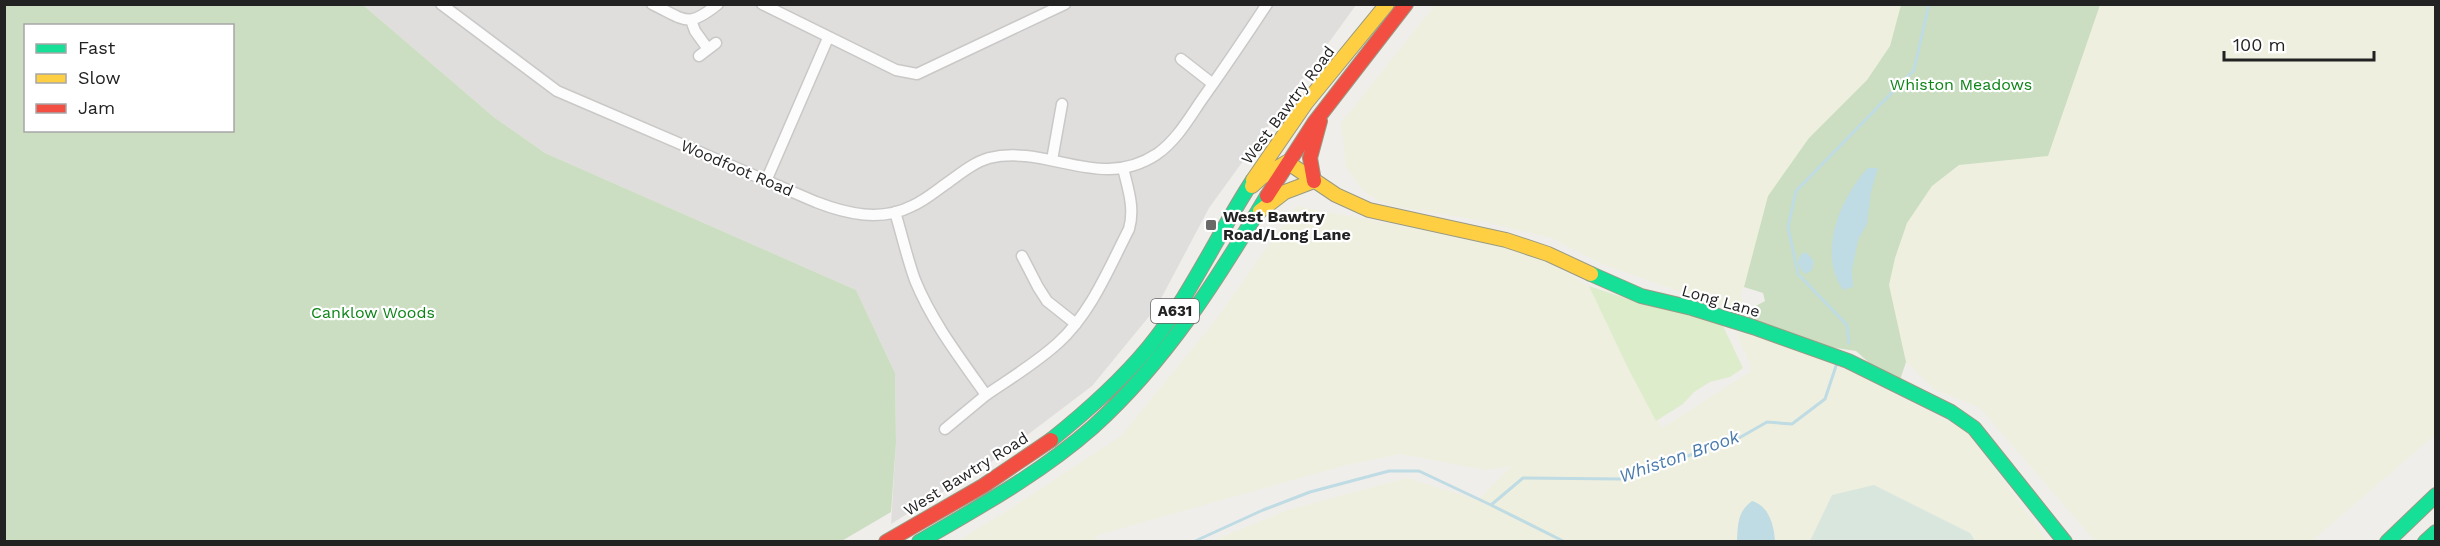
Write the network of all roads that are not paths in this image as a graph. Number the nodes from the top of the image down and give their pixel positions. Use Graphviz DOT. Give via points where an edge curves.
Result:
graph roads {
  1 [pos="441,4"];
  2 [pos="652,4"];
  3 [pos="718,4"];
  4 [pos="762,4"];
  5 [pos="1065,4"];
  6 [pos="1267,4"];
  7 [pos="1387,4"];
  8 [pos="1406,4"];
  9 [pos="691,21"];
  10 [pos="828,38"];
  11 [pos="708,49"];
  12 [pos="1181,59"];
  13 [pos="1213,84"];
  14 [pos="1062,104"];
  15 [pos="1324,110"];
  16 [pos="1052,160"];
  17 [pos="1287,162"];
  18 [pos="1123,168"];
  19 [pos="766,181"];
  20 [pos="1314,181"];
  21 [pos="1245,195"];
  22 [pos="895,212"];
  23 [pos="1255,215"];
  24 [pos="1022,256"];
  25 [pos="1076,324"];
  26 [pos="986,395"];
  27 [pos="945,429"];
  28 [pos="2436,495"];
  29 [pos="2436,532"];
  30 [pos="886,542"];
  31 [pos="919,542"];
  32 [pos="2065,542"];
  33 [pos="2387,542"];
  34 [pos="2425,542"];
  1 -- 19 [label="street, Woodfoot Road" via="556,92"];
  2 -- 9 [label="street"];
  3 -- 9 [label="street" via="703,17"];
  4 -- 10 [label="street"];
  5 -- 10 [label="street" via="917,74 896,70"];
  6 -- 13 [label="street, Woodfoot Road"];
  7 -- 21 [label="main road, West Bawtry Road / A631" via="1300,111"];
  8 -- 15 [label="main road, West Bawtry Road / A631"];
  9 -- 11 [label="street"];
  10 -- 19 [label="street"];
  12 -- 13 [label="street"];
  13 -- 18 [label="street, Woodfoot Road" via="1174,140 1140,164"];
  14 -- 16 [label="street"];
  15 -- 17 [label="main road, West Bawtry Road / A631"];
  15 -- 20 [label="main road, A631" via="1310,148"];
  16 -- 18 [label="street, Woodfoot Road" via="1083,168"];
  16 -- 22 [label="street, Woodfoot Road" via="1011,155 988,158 912,206"];
  17 -- 20 [label="main road, Long Lane"];
  17 -- 21 [label="main road, A631" via="1262,177"];
  17 -- 23 [label="main road, West Bawtry Road / A631"];
  18 -- 25 [label="street" via="1132,206 1129,229"];
  19 -- 22 [label="street, Woodfoot Road" via="838,211 855,215"];
  20 -- 23 [label="main road" via="1279,194"];
  20 -- 32 [label="main road, Long Lane" via="1369,210 1506,240 1548,254 1641,296 1746,325 1848,361 1951,412 1974,428"];
  21 -- 30 [label="main road, West Bawtry Road / A631" via="1162,331 1098,402 1045,445 981,488"];
  22 -- 26 [label="street" via="928,308 947,342"];
  23 -- 31 [label="main road, West Bawtry Road / A631" via="1178,334 1111,410 1042,465"];
  24 -- 25 [label="street" via="1047,301"];
  25 -- 26 [label="street" via="1042,357"];
  26 -- 27 [label="street"];
  28 -- 33 [label="main road"];
  29 -- 34 [label="main road"];
}
